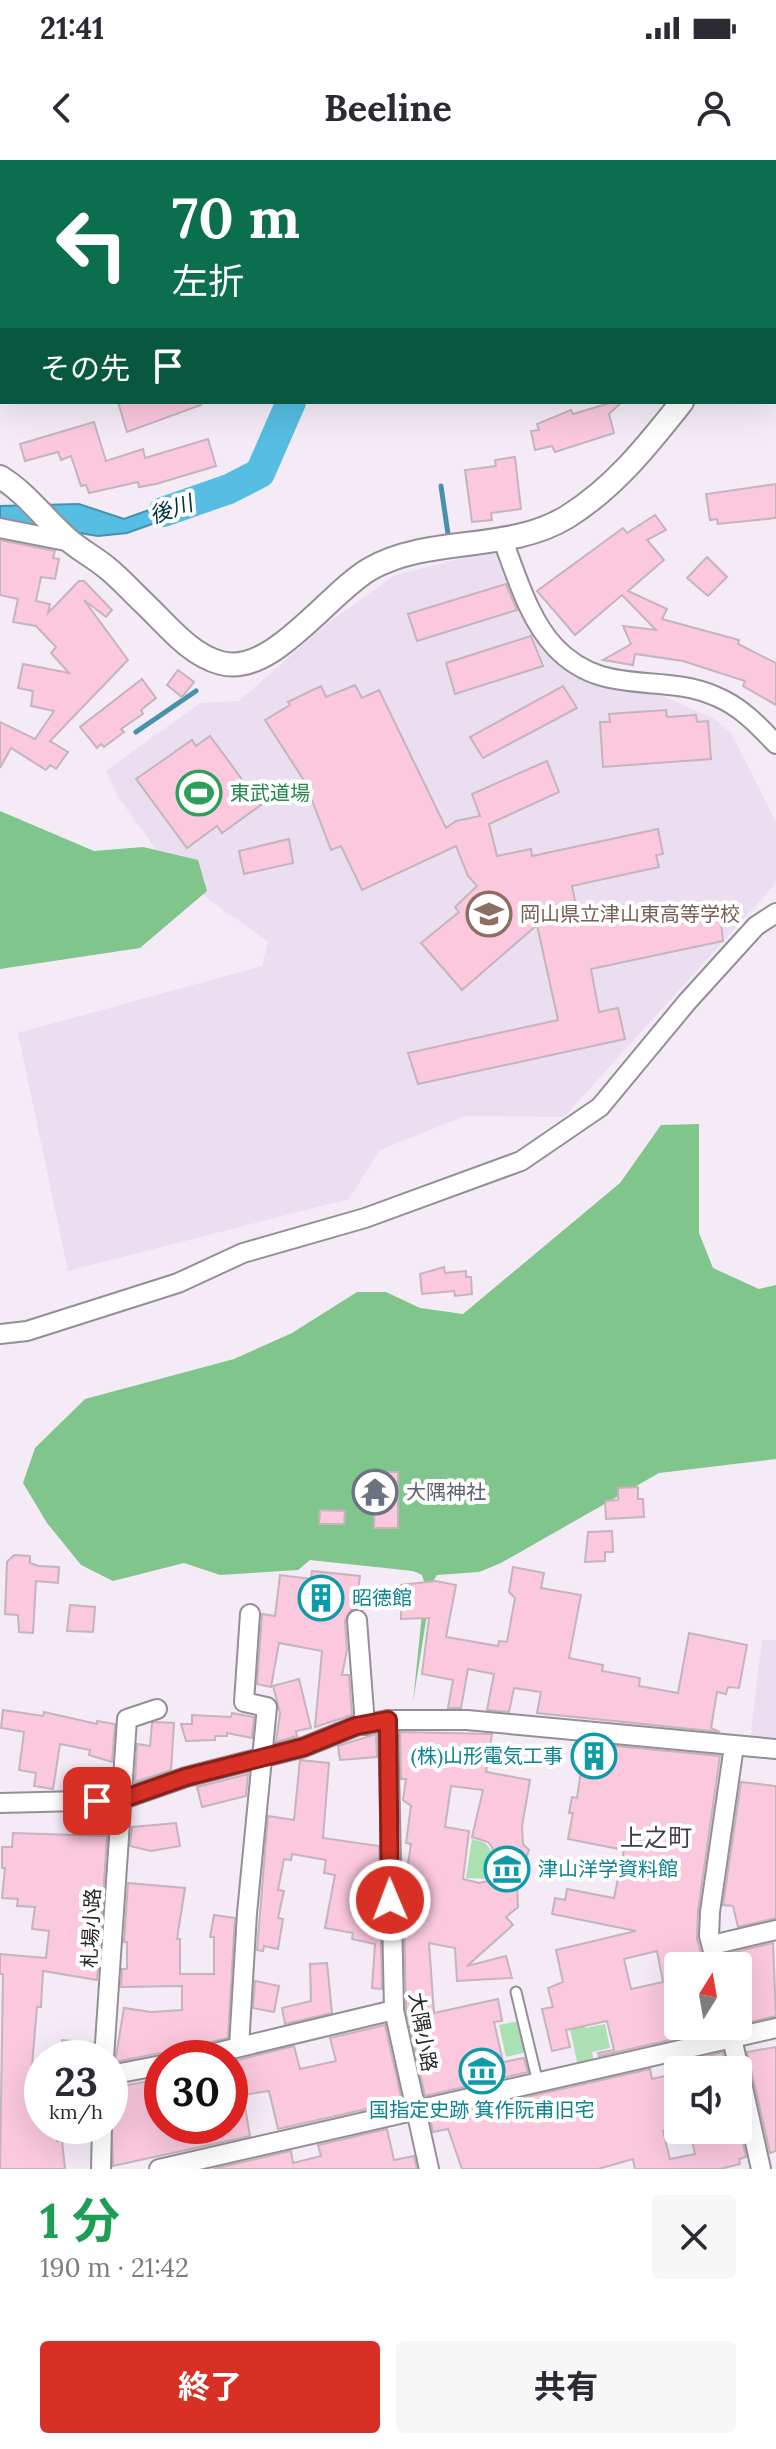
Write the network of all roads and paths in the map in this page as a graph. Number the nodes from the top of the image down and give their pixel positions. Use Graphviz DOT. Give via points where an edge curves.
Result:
graph roads {
  1 [pos="680,404"];
  2 [pos="0,477"];
  3 [pos="0,528"];
  4 [pos="502,538"];
  5 [pos="71,542"];
  6 [pos="776,744"];
  7 [pos="776,913"];
  8 [pos="0,1334"];
  9 [pos="250,1614"];
  10 [pos="357,1620"];
  11 [pos="157,1709"];
  12 [pos="388,1720"];
  13 [pos="365,1725"];
  14 [pos="734,1746"];
  15 [pos="776,1749"];
  16 [pos="261,1757"];
  17 [pos="120,1800"];
  18 [pos="0,1803"];
  19 [pos="776,1930"];
  20 [pos="712,1945"];
  21 [pos="714,1952"];
  22 [pos="516,1992"];
  23 [pos="394,2010"];
  24 [pos="776,2028"];
  25 [pos="752,2030"];
  26 [pos="105,2040"];
  27 [pos="240,2040"];
  28 [pos="701,2040"];
  29 [pos="733,2040"];
  30 [pos="248,2045"];
  31 [pos="538,2083"];
  32 [pos="417,2112"];
  33 [pos="102,2144"];
  34 [pos="101,2169"];
  35 [pos="159,2169"];
  36 [pos="429,2169"];
  37 [pos="761,2169"];
  1 -- 4 [label="street" via="632,467 598,495 543,531"];
  2 -- 5 [label="street" via="16,486"];
  3 -- 5 [label="street"];
  4 -- 5 [label="street" via="384,562 358,576 277,648 246,664 223,664 198,654 106,567"];
  4 -- 6 [label="street" via="535,617 565,655 597,677 615,682 714,695 747,714"];
  7 -- 8 [label="street" via="756,926 687,1002 600,1107 521,1161 365,1218 243,1253 178,1283 27,1331"];
  9 -- 16 [label="street" via="244,1702 267,1707"];
  10 -- 13 [label="street"];
  11 -- 17 [label="street, 札場小路" via="127,1719"];
  12 -- 13 [label="street"];
  12 -- 14 [label="street" via="467,1720"];
  12 -- 23 [label="street, 大隅小路"];
  13 -- 16 [label="street"];
  14 -- 15 [label="street"];
  14 -- 20 [label="street" via="710,1912"];
  16 -- 17 [label="street"];
  16 -- 27 [label="street"];
  17 -- 18 [label="street"];
  17 -- 26 [label="street, 札場小路"];
  19 -- 20 [label="street"];
  20 -- 21 [label="street"];
  22 -- 31 [label="lane"];
  23 -- 30 [label="street"];
  23 -- 32 [label="street, 大隅小路"];
  24 -- 25 [label="street"];
  28 -- 31 [label="street"];
  29 -- 37 [label="street"];
  31 -- 32 [label="street"];
  32 -- 35 [label="street"];
  32 -- 36 [label="street, 大隅小路"];
  33 -- 34 [label="street"];
}
